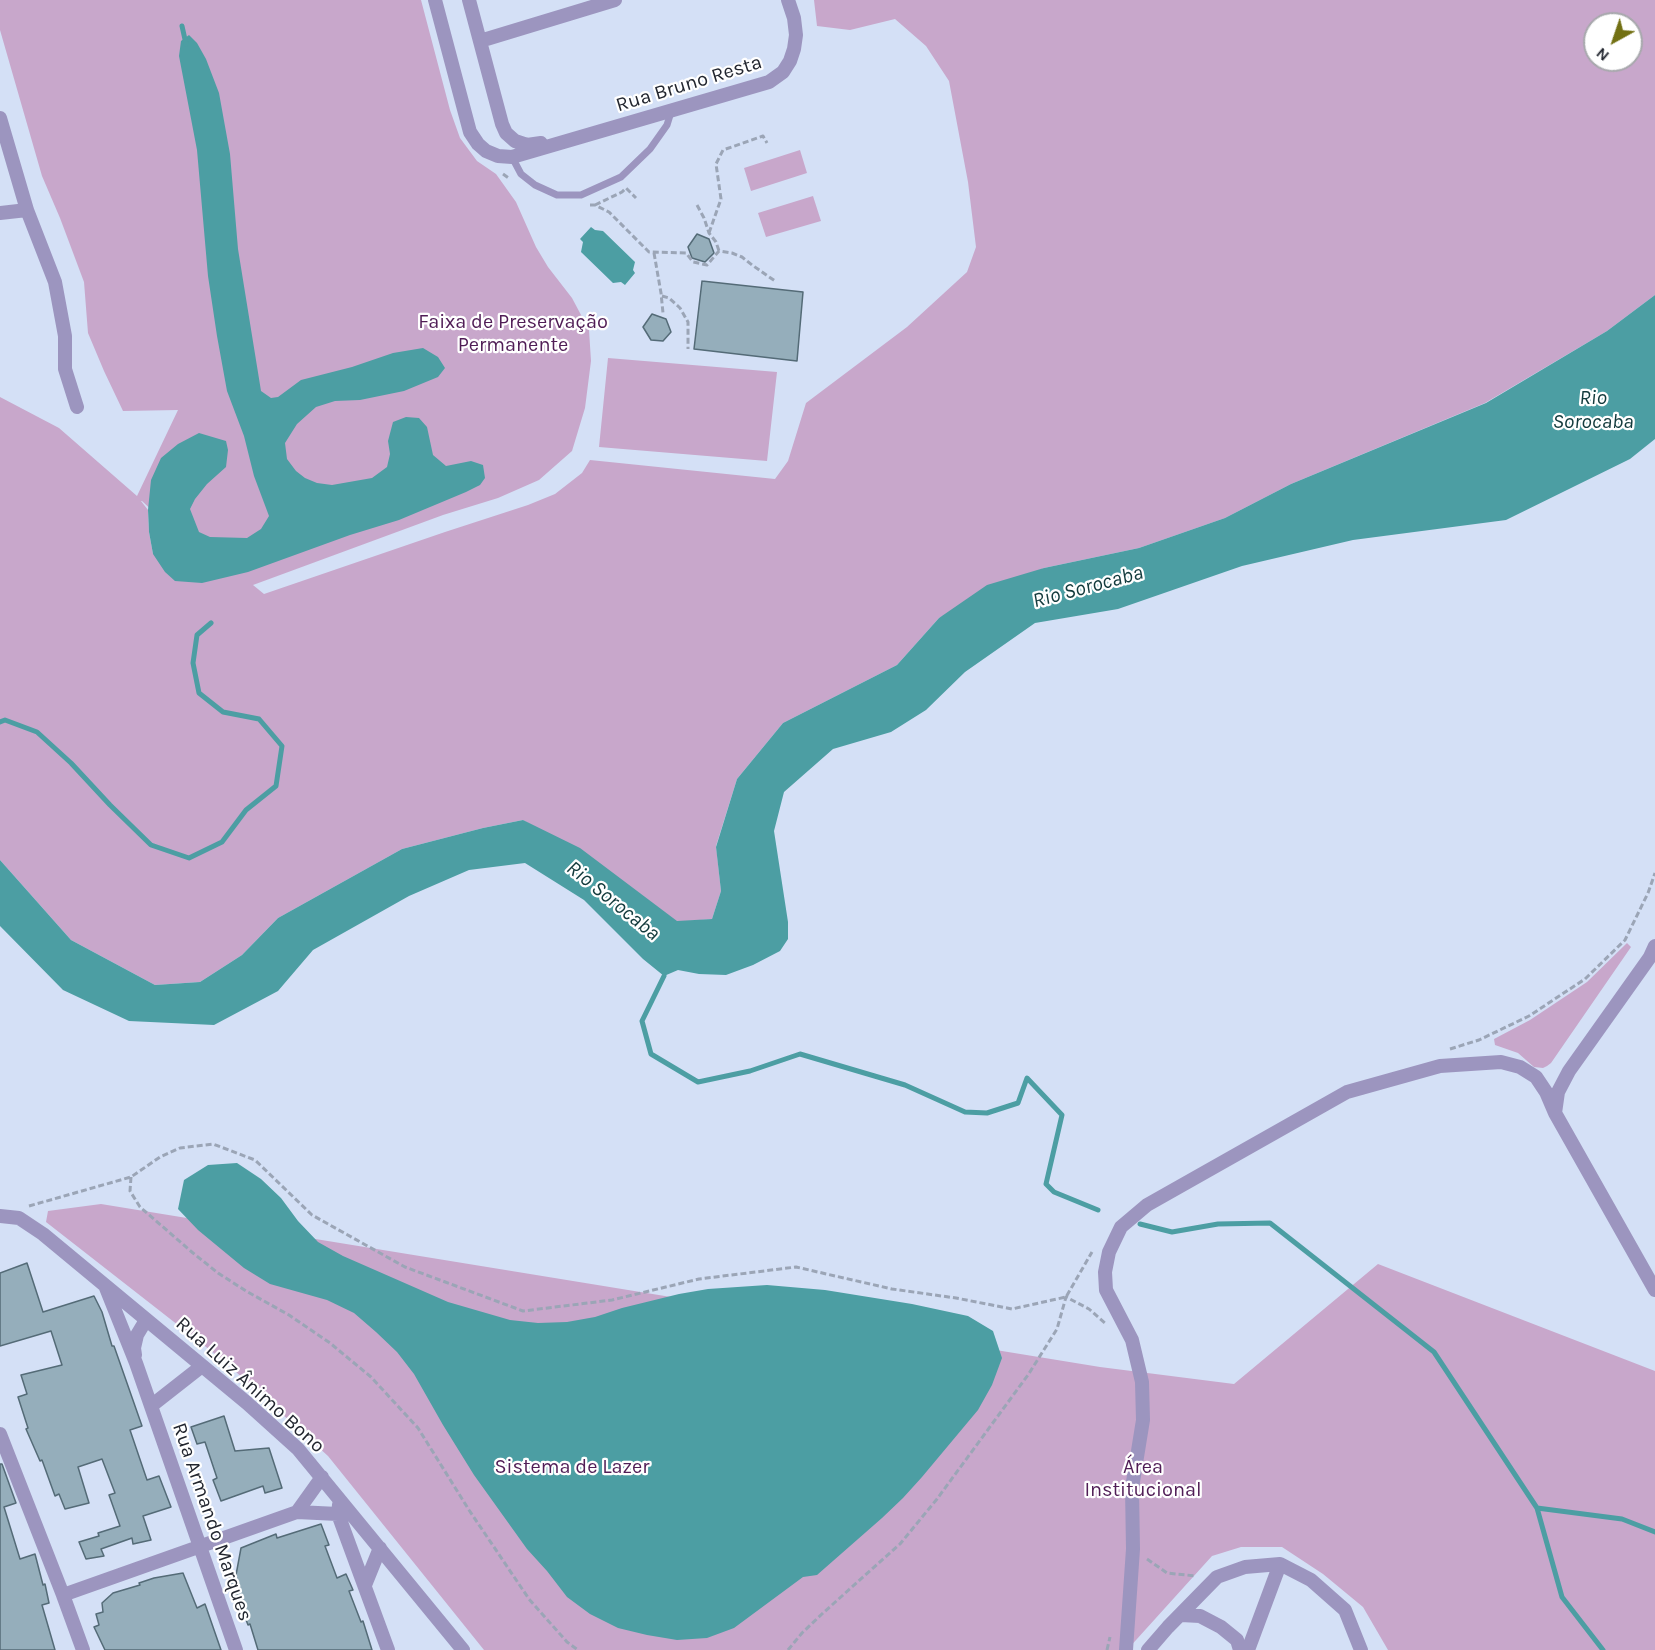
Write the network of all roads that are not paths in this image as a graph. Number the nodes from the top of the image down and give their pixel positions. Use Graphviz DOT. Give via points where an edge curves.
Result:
graph roads {
  1 [pos="435,0"];
  2 [pos="469,0"];
  3 [pos="615,0"];
  4 [pos="788,0"];
  5 [pos="480,41"];
  6 [pos="671,111"];
  7 [pos="0,118"];
  8 [pos="567,141"];
  9 [pos="512,158"];
  10 [pos="27,210"];
  11 [pos="0,213"];
  12 [pos="77,407"];
  13 [pos="1653,955"];
  14 [pos="1555,1113"];
  15 [pos="0,1216"];
  16 [pos="105,1286"];
  17 [pos="1655,1290"];
  18 [pos="146,1320"];
  19 [pos="136,1363"];
  20 [pos="202,1366"];
  21 [pos="151,1406"];
  22 [pos="1,1438"];
  23 [pos="322,1477"];
  24 [pos="340,1499"];
  25 [pos="297,1512"];
  26 [pos="338,1514"];
  27 [pos="200,1547"];
  28 [pos="380,1548"];
  29 [pos="1280,1564"];
  30 [pos="365,1585"];
  31 [pos="63,1595"];
  32 [pos="1181,1615"];
  33 [pos="83,1650"];
  34 [pos="236,1650"];
  35 [pos="388,1650"];
  36 [pos="464,1650"];
  37 [pos="1126,1650"];
  38 [pos="1148,1650"];
  39 [pos="1240,1650"];
  40 [pos="1248,1650"];
  41 [pos="1361,1650"];
  1 -- 9 [label="street" via="470,132 486,151"];
  2 -- 5 [label="street"];
  3 -- 5 [label="street"];
  4 -- 6 [label="street, Rua Bruno Resta" via="796,35 783,72 769,82"];
  5 -- 8 [label="street" via="506,133 527,145"];
  6 -- 8 [label="street, Rua Bruno Resta"];
  6 -- 9 [label="lane" via="650,149 621,177 581,195 557,195 535,185 521,174"];
  7 -- 10 [label="street"];
  8 -- 9 [label="street"];
  10 -- 11 [label="street"];
  10 -- 12 [label="street" via="55,282 65,336 65,369"];
  13 -- 14 [label="street" via="1569,1071 1558,1092"];
  14 -- 17 [label="street"];
  14 -- 37 [label="street" via="1536,1077 1520,1067 1501,1062 1440,1065 1347,1092 1147,1205 1121,1227 1109,1252 1106,1290 1132,1340 1142,1382 1143,1420 1132,1488 1133,1549"];
  15 -- 16 [label="street, Rua Luiz Ânimo Bono" via="19,1218"];
  16 -- 18 [label="street, Rua Luiz Ânimo Bono"];
  16 -- 19 [label="street, Rua Armando Marques"];
  18 -- 19 [label="street, Rua Armando Marques" via="137,1335"];
  18 -- 20 [label="street, Rua Luiz Ânimo Bono"];
  19 -- 21 [label="street, Rua Armando Marques"];
  20 -- 21 [label="street, Rua Armando Marques"];
  20 -- 23 [label="street, Rua Luiz Ânimo Bono" via="298,1449"];
  21 -- 27 [label="street, Rua Armando Marques"];
  22 -- 31 [label="street"];
  23 -- 24 [label="street, Rua Luiz Ânimo Bono"];
  23 -- 25 [label="street"];
  24 -- 26 [label="street"];
  24 -- 28 [label="street, Rua Luiz Ânimo Bono"];
  25 -- 26 [label="street"];
  25 -- 27 [label="street"];
  26 -- 30 [label="street"];
  27 -- 31 [label="street"];
  27 -- 34 [label="street, Rua Armando Marques"];
  28 -- 30 [label="street"];
  28 -- 36 [label="street, Rua Luiz Ânimo Bono"];
  29 -- 32 [label="street" via="1245,1567 1217,1578"];
  29 -- 40 [label="street"];
  29 -- 41 [label="street" via="1311,1580 1345,1610"];
  30 -- 35 [label="street"];
  31 -- 33 [label="street"];
  32 -- 38 [label="street"];
  32 -- 39 [label="street" via="1200,1616 1221,1627 1237,1640"];
}
